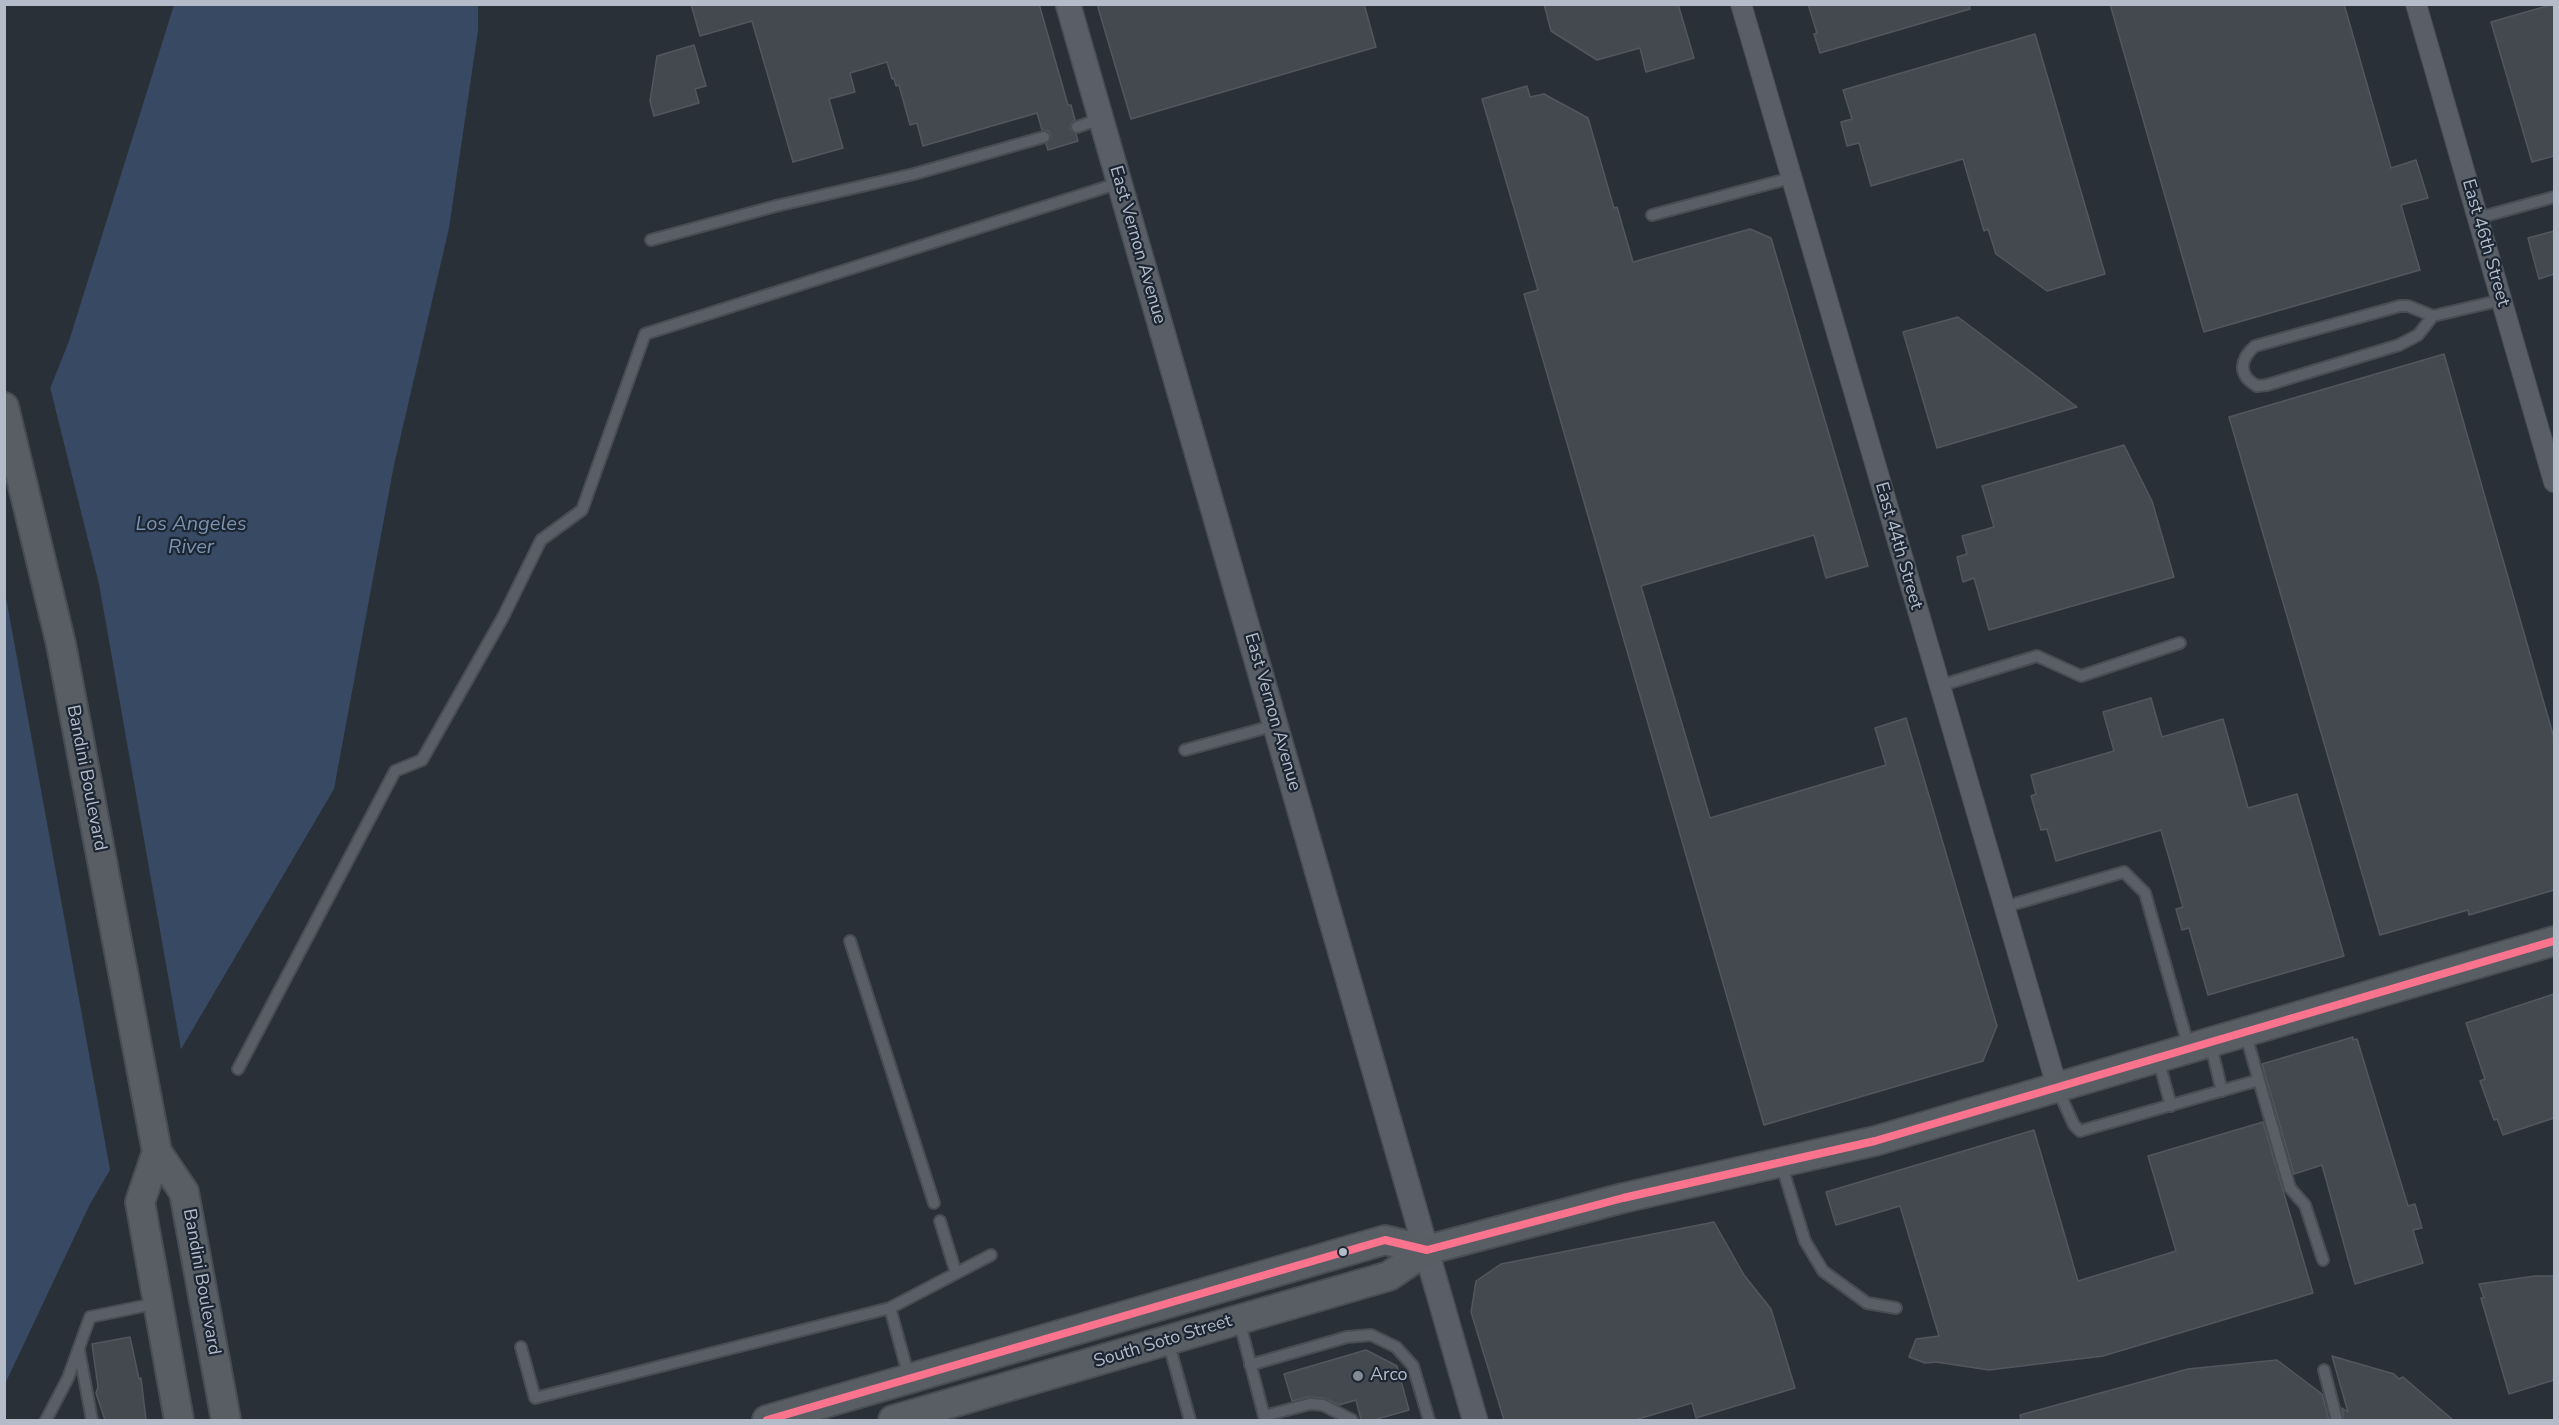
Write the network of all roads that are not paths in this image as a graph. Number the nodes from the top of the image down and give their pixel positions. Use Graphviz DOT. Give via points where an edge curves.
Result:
graph roads {
  1 [pos="1068,4"];
  2 [pos="1741,4"];
  3 [pos="2416,4"];
  4 [pos="1101,119"];
  5 [pos="1077,127"];
  6 [pos="1044,137"];
  7 [pos="1791,178"];
  8 [pos="1119,183"];
  9 [pos="2554,197"];
  10 [pos="1652,215"];
  11 [pos="2478,218"];
  12 [pos="651,240"];
  13 [pos="2502,300"];
  14 [pos="2433,316"];
  15 [pos="7,415"];
  16 [pos="2549,440"];
  17 [pos="2554,482"];
  18 [pos="2180,643"];
  19 [pos="1939,686"];
  20 [pos="1276,726"];
  21 [pos="1185,750"];
  22 [pos="2004,907"];
  23 [pos="850,941"];
  24 [pos="2554,941"];
  25 [pos="2245,1032"];
  26 [pos="2200,1045"];
  27 [pos="2158,1058"];
  28 [pos="238,1069"];
  29 [pos="2259,1080"];
  30 [pos="2057,1087"];
  31 [pos="2222,1091"];
  32 [pos="2171,1106"];
  33 [pos="157,1152"];
  34 [pos="1781,1163"];
  35 [pos="934,1203"];
  36 [pos="940,1221"];
  37 [pos="1427,1250"];
  38 [pos="991,1255"];
  39 [pos="2323,1260"];
  40 [pos="956,1273"];
  41 [pos="158,1303"];
  42 [pos="890,1308"];
  43 [pos="1896,1308"];
  44 [pos="1239,1319"];
  45 [pos="1168,1341"];
  46 [pos="521,1347"];
  47 [pos="78,1348"];
  48 [pos="1250,1365"];
  49 [pos="944,1368"];
  50 [pos="2324,1370"];
  51 [pos="909,1379"];
  52 [pos="955,1409"];
  53 [pos="46,1420"];
  54 [pos="92,1420"];
  55 [pos="179,1420"];
  56 [pos="226,1420"];
  57 [pos="767,1420"];
  58 [pos="893,1420"];
  59 [pos="1190,1420"];
  60 [pos="1352,1420"];
  61 [pos="1429,1420"];
  62 [pos="1475,1420"];
  63 [pos="2337,1420"];
  1 -- 4 [label="street, East Vernon Avenue"];
  2 -- 7 [label="street, East 44th Street"];
  3 -- 11 [label="street, East 46th Street"];
  4 -- 5 [label="lane"];
  4 -- 8 [label="street, East Vernon Avenue"];
  6 -- 12 [label="lane"];
  7 -- 10 [label="lane"];
  7 -- 19 [label="street, East 44th Street"];
  8 -- 20 [label="street, East Vernon Avenue"];
  8 -- 28 [label="lane" via="645,334 582,510 541,540 503,617 422,760 394,771"];
  9 -- 11 [label="lane"];
  11 -- 13 [label="street, East 46th Street"];
  13 -- 14 [label="lane"];
  13 -- 16 [label="street, East 46th Street"];
  14 -- 14 [label="lane" via="2400,306 2255,346 2241,363 2244,375 2257,386 2267,385 2399,345 2418,335"];
  15 -- 33 [label="main road, Bandini Boulevard" via="61,644"];
  16 -- 17 [label="street, East 46th Street"];
  18 -- 19 [label="lane" via="2081,676 2037,656"];
  19 -- 22 [label="street, East 44th Street"];
  20 -- 21 [label="lane"];
  20 -- 37 [label="street, East Vernon Avenue"];
  22 -- 26 [label="lane" via="2124,872 2145,893"];
  22 -- 30 [label="street, East 44th Street"];
  23 -- 35 [label="lane"];
  24 -- 25 [label="main road, South Soto Street"];
  25 -- 26 [label="main road, South Soto Street"];
  25 -- 29 [label="lane"];
  26 -- 27 [label="main road, South Soto Street"];
  26 -- 31 [label="lane"];
  27 -- 30 [label="main road, South Soto Street"];
  27 -- 32 [label="lane"];
  29 -- 31 [label="lane"];
  29 -- 39 [label="lane" via="2290,1188 2305,1205"];
  30 -- 32 [label="lane" via="2080,1131"];
  30 -- 34 [label="main road, South Soto Street" via="1875,1141"];
  31 -- 32 [label="lane"];
  33 -- 41 [label="main road, Bandini Boulevard" via="140,1202"];
  33 -- 56 [label="main road, Bandini Boulevard" via="184,1192"];
  34 -- 37 [label="main road, South Soto Street" via="1623,1198"];
  34 -- 43 [label="lane" via="1805,1241 1822,1271 1867,1303"];
  36 -- 40 [label="lane"];
  37 -- 44 [label="main road, South Soto Street" via="1389,1276"];
  37 -- 49 [label="main road, South Soto Street" via="1385,1240"];
  37 -- 62 [label="street, East Vernon Avenue"];
  38 -- 40 [label="lane"];
  40 -- 42 [label="lane"];
  41 -- 47 [label="lane" via="90,1317"];
  41 -- 55 [label="main road, Bandini Boulevard"];
  42 -- 46 [label="lane" via="535,1398"];
  42 -- 51 [label="lane"];
  44 -- 45 [label="main road, South Soto Street"];
  44 -- 48 [label="lane"];
  45 -- 52 [label="main road, South Soto Street"];
  45 -- 59 [label="lane"];
  47 -- 53 [label="lane" via="68,1378"];
  47 -- 54 [label="lane"];
  48 -- 60 [label="lane" via="1264,1416 1310,1404 1323,1405"];
  48 -- 61 [label="lane" via="1347,1337 1371,1335 1396,1347 1413,1366"];
  49 -- 51 [label="main road, South Soto Street"];
  49 -- 52 [label="main road"];
  50 -- 63 [label="lane"];
  51 -- 57 [label="main road, South Soto Street"];
  52 -- 58 [label="main road, South Soto Street"];
}
